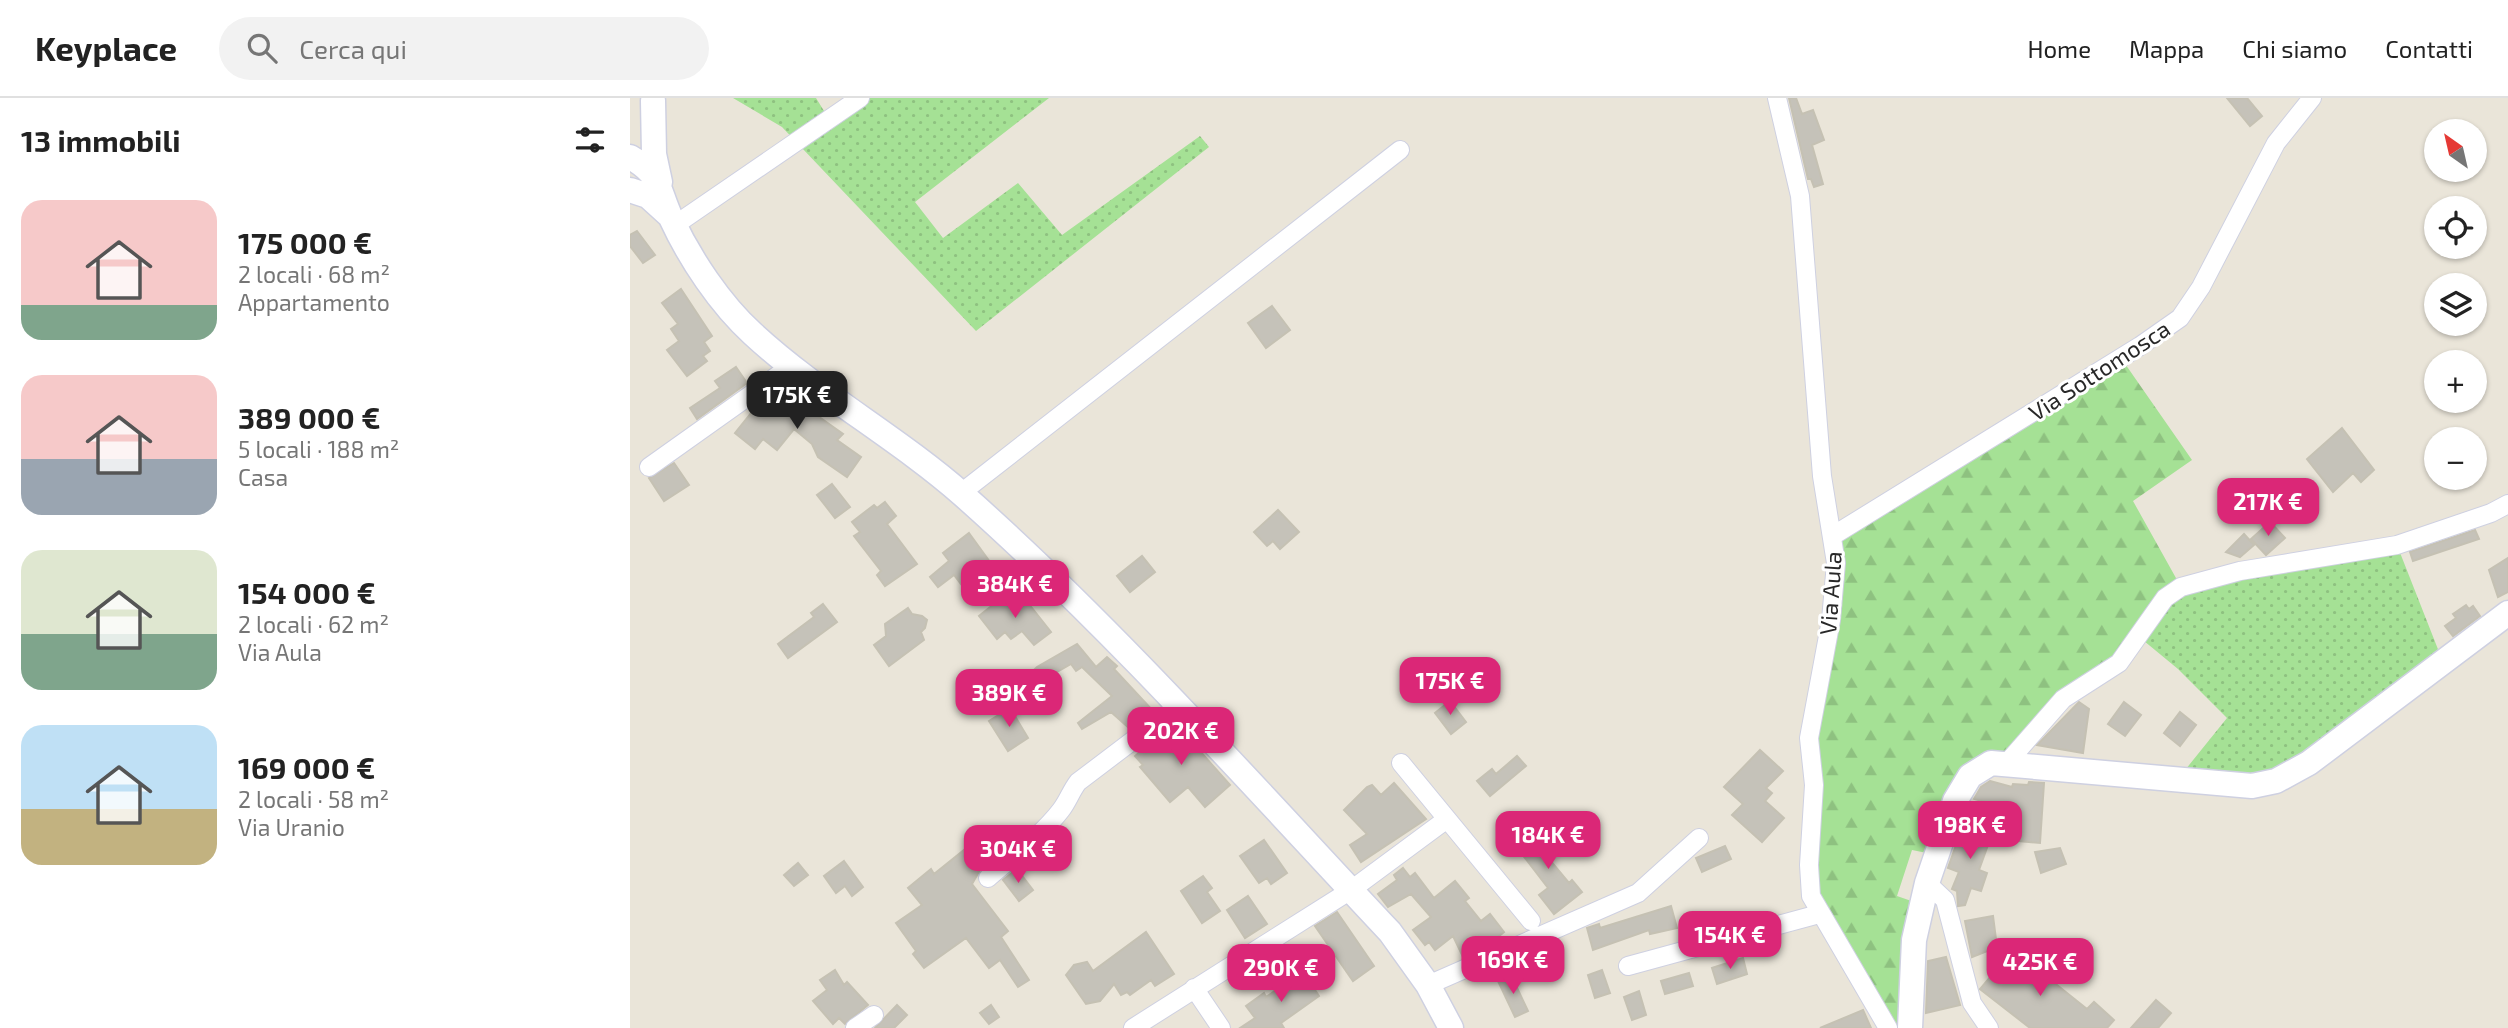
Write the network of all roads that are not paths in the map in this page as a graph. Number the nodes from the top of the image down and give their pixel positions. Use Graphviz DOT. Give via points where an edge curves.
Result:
graph roads {
  1 [pos="860,98"];
  2 [pos="1777,98"];
  3 [pos="2312,98"];
  4 [pos="654,100"];
  5 [pos="1400,150"];
  6 [pos="630,157"];
  7 [pos="646,190"];
  8 [pos="673,221"];
  9 [pos="791,366"];
  10 [pos="649,467"];
  11 [pos="961,493"];
  12 [pos="2508,504"];
  13 [pos="1834,535"];
  14 [pos="2508,613"];
  15 [pos="1177,707"];
  16 [pos="1401,763"];
  17 [pos="2006,764"];
  18 [pos="1447,820"];
  19 [pos="1699,838"];
  20 [pos="988,878"];
  21 [pos="1927,883"];
  22 [pos="1351,890"];
  23 [pos="1819,914"];
  24 [pos="1531,921"];
  25 [pos="1628,966"];
  26 [pos="1428,985"];
  27 [pos="1194,988"];
  28 [pos="874,1015"];
  29 [pos="855,1028"];
  30 [pos="1133,1028"];
  31 [pos="1221,1028"];
  32 [pos="1451,1028"];
  33 [pos="1888,1028"];
  34 [pos="1910,1028"];
  35 [pos="1989,1028"];
  1 -- 8 [label="street"];
  2 -- 13 [label="street, Via Aula" via="1800,196 1822,476"];
  3 -- 13 [label="street, Via Sottomosca" via="2276,144 2202,286 2180,318"];
  4 -- 6 [label="main road"];
  4 -- 7 [label="main road" via="654,154"];
  5 -- 11 [label="street"];
  6 -- 7 [label="main road" via="648,167"];
  7 -- 8 [label="main road"];
  8 -- 9 [label="main road" via="719,296 752,333"];
  9 -- 10 [label="street"];
  9 -- 11 [label="main road"];
  11 -- 15 [label="main road" via="1037,563"];
  12 -- 17 [label="street" via="2398,545 2241,571 2181,587 2165,598 2119,663 2063,699"];
  13 -- 23 [label="street, Via Aula" via="1831,620 1809,738 1814,785 1809,865 1811,897"];
  14 -- 17 [label="main road" via="2309,763 2276,781 2252,786"];
  15 -- 20 [label="street" via="1078,782 1047,826"];
  15 -- 22 [label="main road"];
  16 -- 18 [label="street"];
  17 -- 21 [label="main road" via="1992,764 1970,776 1955,801"];
  18 -- 22 [label="street"];
  18 -- 24 [label="street"];
  19 -- 26 [label="street" via="1638,893"];
  21 -- 34 [label="main road" via="1914,940"];
  21 -- 35 [label="street" via="1945,900 1972,1003"];
  22 -- 26 [label="main road" via="1390,932"];
  22 -- 27 [label="street"];
  23 -- 25 [label="street"];
  23 -- 33 [label="street, Via Aula"];
  26 -- 32 [label="main road"];
  27 -- 30 [label="street"];
  27 -- 31 [label="street"];
  28 -- 29 [label="street"];
}
